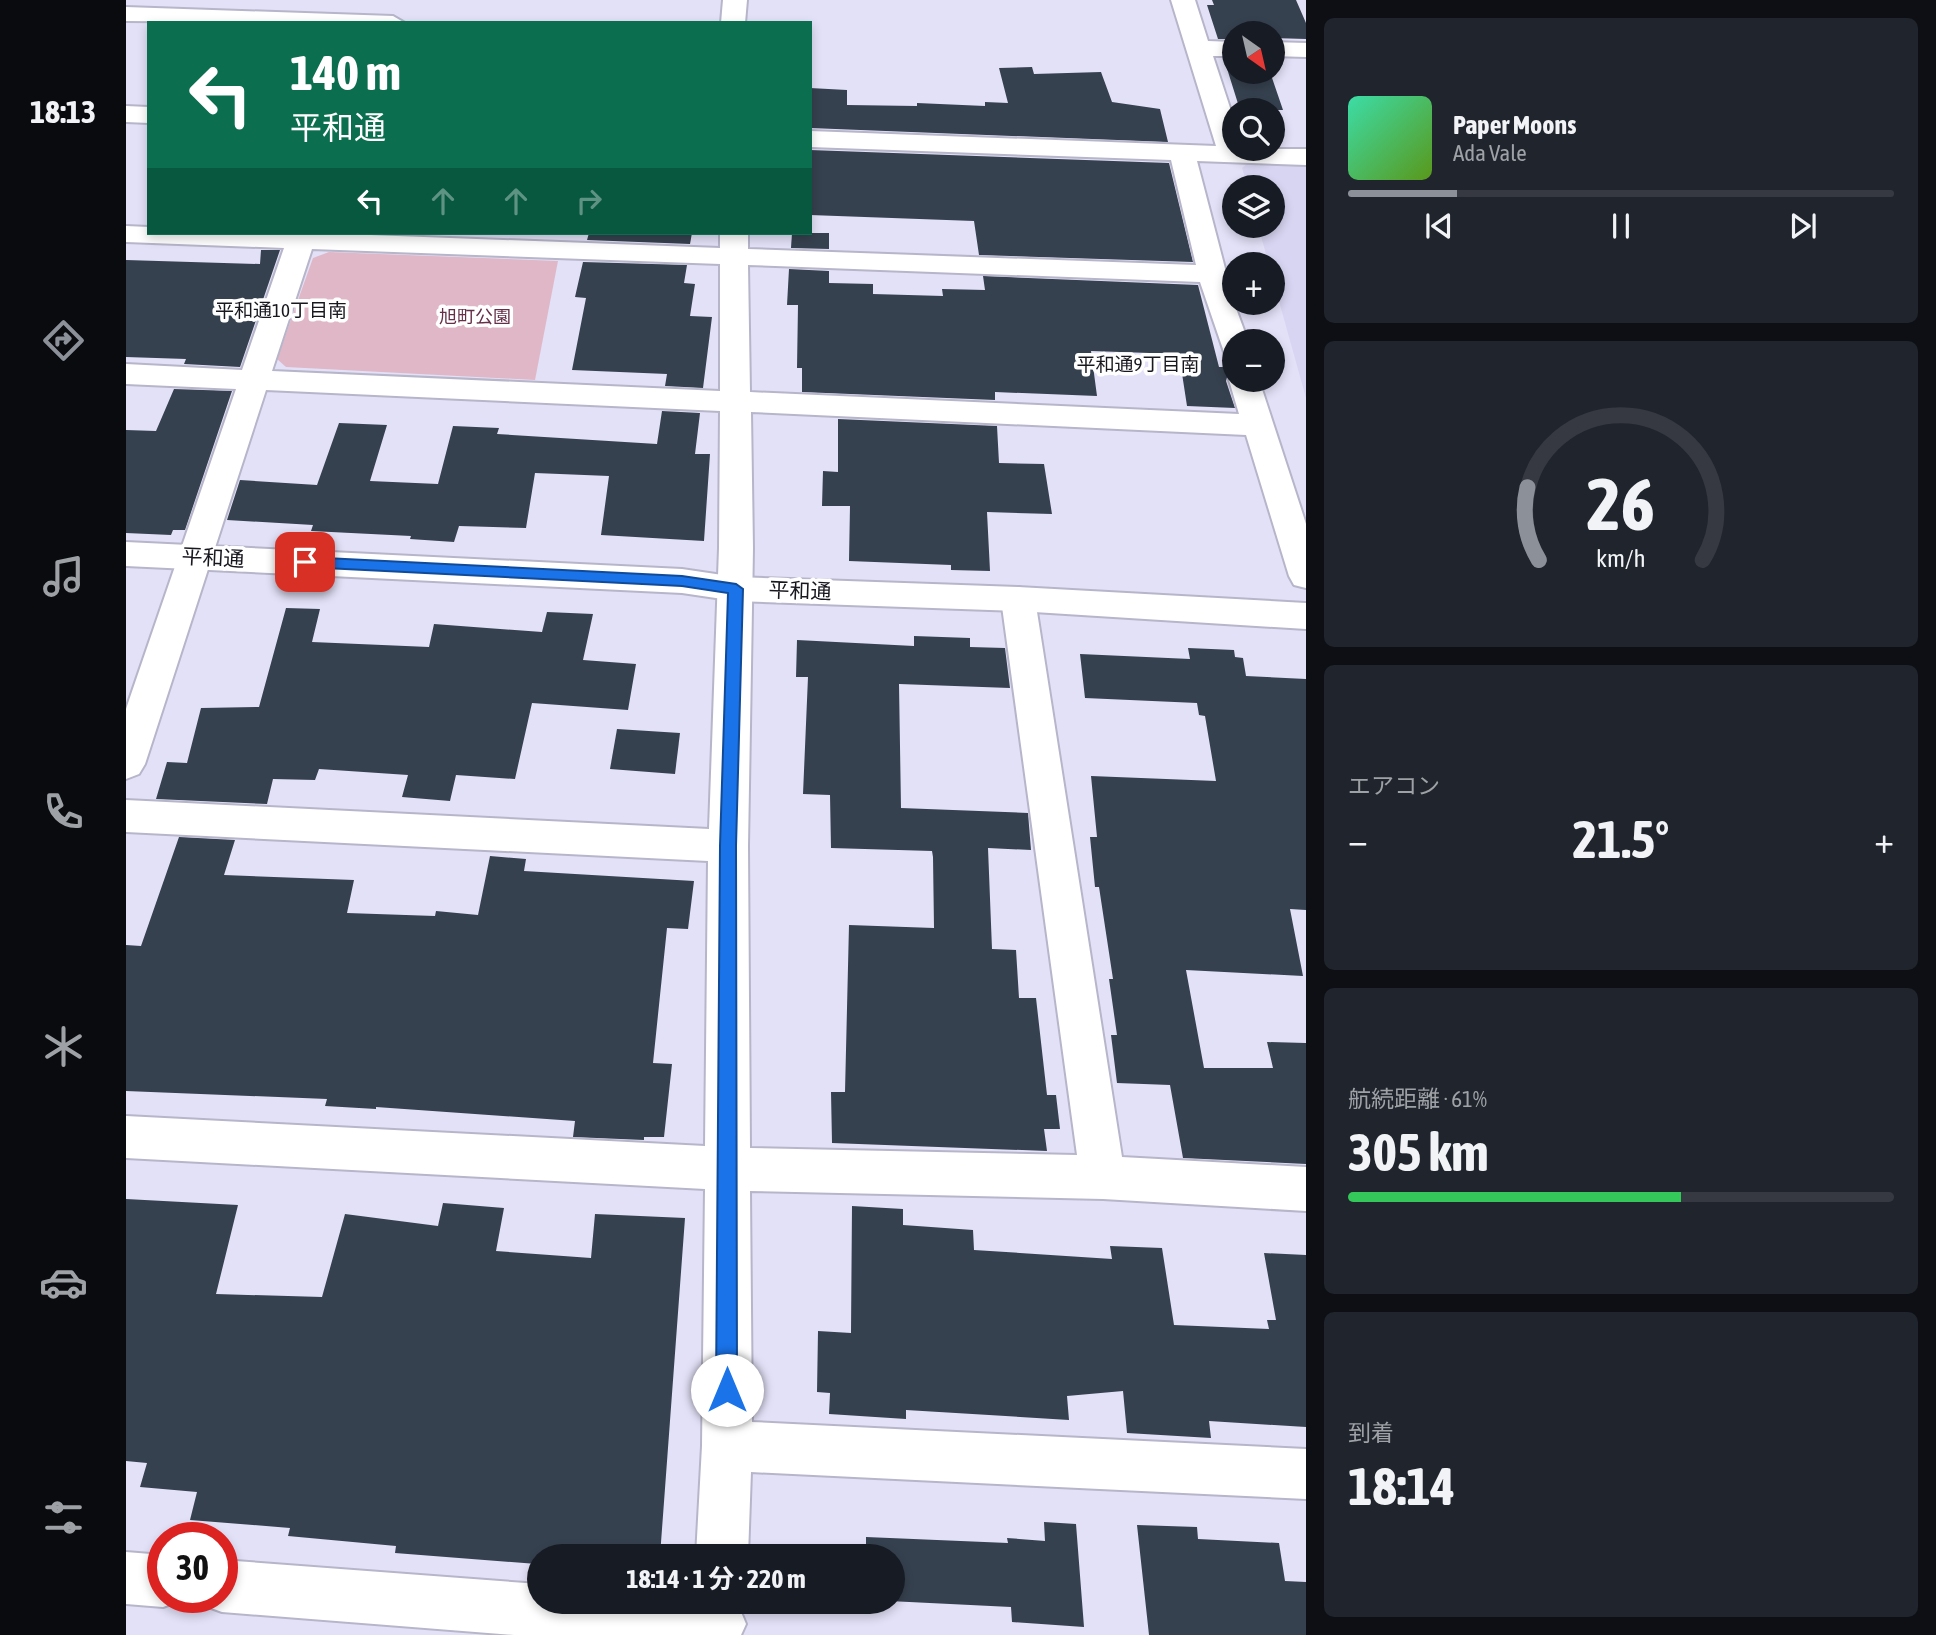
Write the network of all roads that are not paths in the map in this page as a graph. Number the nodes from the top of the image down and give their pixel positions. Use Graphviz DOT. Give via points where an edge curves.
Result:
graph roads {
  1 [pos="385,0"];
  2 [pos="735,0"];
  3 [pos="1183,0"];
  4 [pos="126,14"];
  5 [pos="347,21"];
  6 [pos="379,21"];
  7 [pos="733,21"];
  8 [pos="1198,48"];
  9 [pos="1222,48"];
  10 [pos="1285,49"];
  11 [pos="1306,50"];
  12 [pos="126,114"];
  13 [pos="147,114"];
  14 [pos="1222,124"];
  15 [pos="812,139"];
  16 [pos="1182,153"];
  17 [pos="1222,155"];
  18 [pos="1285,157"];
  19 [pos="1306,158"];
  20 [pos="126,234"];
  21 [pos="147,234"];
  22 [pos="184,235"];
  23 [pos="301,237"];
  24 [pos="735,244"];
  25 [pos="1212,274"];
  26 [pos="1229,329"];
  27 [pos="126,374"];
  28 [pos="253,379"];
  29 [pos="1248,392"];
  30 [pos="737,400"];
  31 [pos="1258,425"];
  32 [pos="126,554"];
  33 [pos="197,557"];
  34 [pos="1306,576"];
  35 [pos="736,589"];
  36 [pos="1018,599"];
  37 [pos="1306,616"];
  38 [pos="126,764"];
  39 [pos="126,816"];
  40 [pos="728,846"];
  41 [pos="126,1137"];
  42 [pos="727,1169"];
  43 [pos="1103,1177"];
  44 [pos="1306,1189"];
  45 [pos="727,1446"];
  46 [pos="1306,1475"];
  47 [pos="723,1544"];
  48 [pos="126,1578"];
  49 [pos="147,1580"];
  50 [pos="238,1587"];
  51 [pos="719,1620"];
  1 -- 6 [label="street"];
  2 -- 7 [label="street"];
  3 -- 8 [label="street"];
  4 -- 5 [label="street"];
  8 -- 9 [label="street"];
  8 -- 14 [label="street"];
  10 -- 11 [label="street"];
  12 -- 13 [label="street"];
  15 -- 16 [label="street"];
  16 -- 17 [label="street"];
  16 -- 25 [label="street"];
  18 -- 19 [label="street"];
  20 -- 21 [label="street"];
  22 -- 23 [label="street"];
  23 -- 24 [label="street"];
  23 -- 28 [label="street"];
  24 -- 25 [label="street"];
  24 -- 30 [label="street"];
  25 -- 26 [label="street"];
  27 -- 28 [label="street"];
  28 -- 30 [label="street"];
  28 -- 33 [label="street"];
  29 -- 31 [label="street"];
  30 -- 31 [label="street"];
  30 -- 35 [label="street"];
  31 -- 34 [label="street"];
  32 -- 33 [label="street, 平和通"];
  33 -- 35 [label="street, 平和通" via="682,581"];
  33 -- 38 [label="street"];
  35 -- 36 [label="street, 平和通"];
  35 -- 40 [label="street"];
  36 -- 37 [label="street, 平和通"];
  36 -- 43 [label="street"];
  39 -- 40 [label="street"];
  40 -- 42 [label="street"];
  41 -- 42 [label="street"];
  42 -- 43 [label="street"];
  42 -- 45 [label="street"];
  43 -- 44 [label="street"];
  45 -- 46 [label="street"];
  45 -- 47 [label="street"];
  48 -- 49 [label="street"];
  50 -- 51 [label="street"];
}
